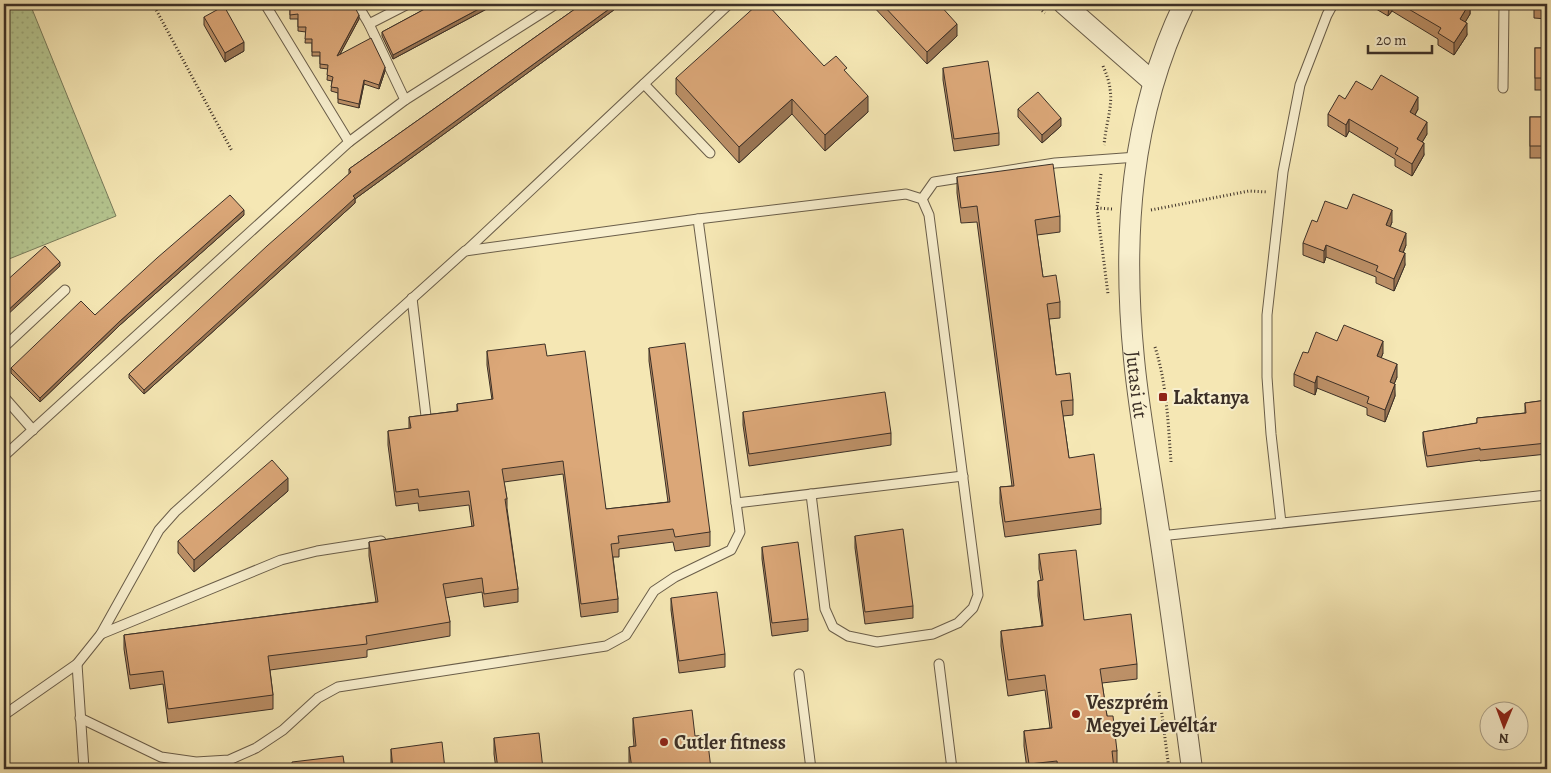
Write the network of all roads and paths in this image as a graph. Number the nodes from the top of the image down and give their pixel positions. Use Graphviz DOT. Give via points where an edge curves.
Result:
graph roads {
  1 [pos="153,4"];
  2 [pos="265,4"];
  3 [pos="357,4"];
  4 [pos="408,4"];
  5 [pos="556,4"];
  6 [pos="729,4"];
  7 [pos="1064,4"];
  8 [pos="1184,4"];
  9 [pos="1333,4"];
  10 [pos="1504,4"];
  11 [pos="369,24"];
  12 [pos="1153,82"];
  13 [pos="644,84"];
  14 [pos="1503,88"];
  15 [pos="405,100"];
  16 [pos="349,142"];
  17 [pos="232,151"];
  18 [pos="710,152"];
  19 [pos="1137,157"];
  20 [pos="1281,194"];
  21 [pos="922,199"];
  22 [pos="1150,202"];
  23 [pos="1097,208"];
  24 [pos="1130,210"];
  25 [pos="698,219"];
  26 [pos="465,251"];
  27 [pos="65,290"];
  28 [pos="412,298"];
  29 [pos="1154,338"];
  30 [pos="4,347"];
  31 [pos="4,398"];
  32 [pos="426,416"];
  33 [pos="33,430"];
  34 [pos="4,456"];
  35 [pos="1171,465"];
  36 [pos="963,476"];
  37 [pos="811,494"];
  38 [pos="1547,495"];
  39 [pos="736,503"];
  40 [pos="1281,523"];
  41 [pos="1160,536"];
  42 [pos="394,540"];
  43 [pos="100,634"];
  44 [pos="77,664"];
  45 [pos="939,664"];
  46 [pos="799,674"];
  47 [pos="4,715"];
  48 [pos="80,718"];
  49 [pos="231,765"];
  50 [pos="84,769"];
  51 [pos="811,769"];
  52 [pos="952,769"];
  53 [pos="1192,769"];
  1 -- 17 [label="path"];
  2 -- 16 [label="lane"];
  3 -- 11 [label="lane"];
  4 -- 11 [label="lane"];
  5 -- 15 [label="lane"];
  6 -- 13 [label="lane"];
  7 -- 12 [label="street"];
  8 -- 12 [label="street, Jutasi út"];
  9 -- 20 [label="lane" via="1300,85"];
  10 -- 14 [label="lane"];
  11 -- 15 [label="lane"];
  12 -- 19 [label="street, Jutasi út"];
  13 -- 18 [label="lane"];
  13 -- 26 [label="lane"];
  15 -- 16 [label="lane"];
  16 -- 33 [label="lane"];
  19 -- 21 [label="lane" via="1055,163 934,182"];
  19 -- 24 [label="street, Jutasi út"];
  20 -- 22 [label="path" via="1249,191 1148,211"];
  20 -- 40 [label="lane" via="1267,315 1267,377"];
  21 -- 25 [label="lane" via="906,194"];
  21 -- 36 [label="lane" via="928,215"];
  23 -- 24 [label="path"];
  24 -- 41 [label="street, Jutasi út" via="1129,286 1134,360"];
  25 -- 26 [label="lane"];
  25 -- 39 [label="lane"];
  26 -- 28 [label="lane"];
  27 -- 30 [label="lane"];
  28 -- 32 [label="lane"];
  28 -- 43 [label="lane" via="175,512 159,530"];
  29 -- 35 [label="path" via="1166,395"];
  31 -- 33 [label="lane"];
  33 -- 34 [label="lane"];
  36 -- 37 [label="lane"];
  36 -- 37 [label="lane" via="978,595 973,608 958,623 933,634 877,642 841,632 834,627 825,609"];
  37 -- 39 [label="lane"];
  38 -- 40 [label="lane"];
  39 -- 49 [label="lane" via="740,532 731,550 675,576 654,591 626,635 606,646 338,687 318,698 282,730"];
  40 -- 41 [label="lane"];
  41 -- 53 [label="street, Jutasi út"];
  42 -- 43 [label="lane" via="317,551 281,560"];
  43 -- 44 [label="lane"];
  44 -- 47 [label="lane"];
  44 -- 48 [label="lane"];
  45 -- 52 [label="lane"];
  46 -- 51 [label="lane"];
  48 -- 49 [label="lane" via="161,757"];
  48 -- 50 [label="lane"];
}
